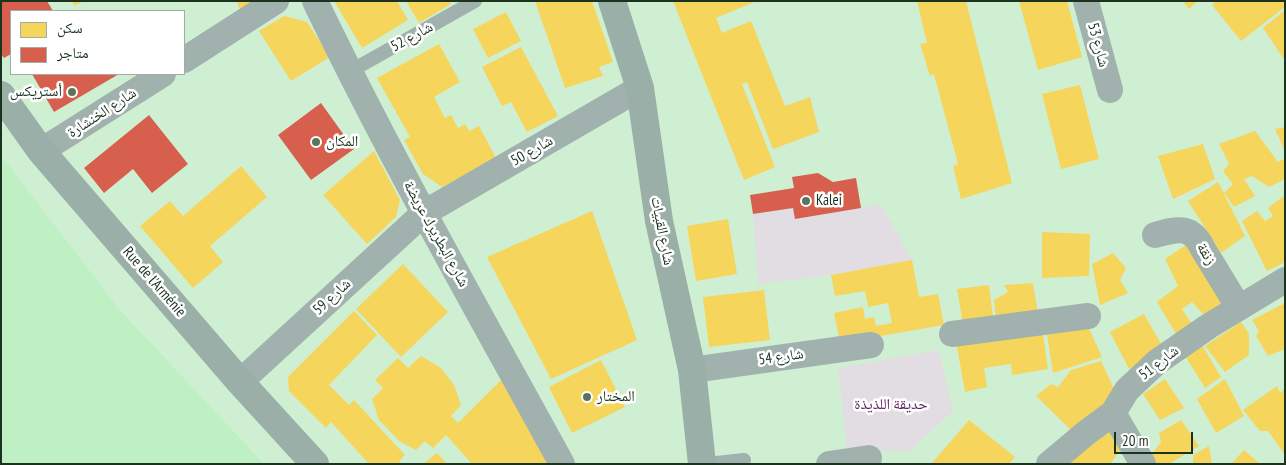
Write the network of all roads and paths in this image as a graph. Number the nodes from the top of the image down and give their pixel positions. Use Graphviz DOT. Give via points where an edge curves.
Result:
graph roads {
  1 [pos="276,1"];
  2 [pos="315,1"];
  3 [pos="475,1"];
  4 [pos="612,1"];
  5 [pos="1086,1"];
  6 [pos="185,59"];
  7 [pos="349,72"];
  8 [pos="160,75"];
  9 [pos="640,88"];
  10 [pos="1110,90"];
  11 [pos="1,95"];
  12 [pos="41,151"];
  13 [pos="424,213"];
  14 [pos="1155,235"];
  15 [pos="1285,280"];
  16 [pos="1239,308"];
  17 [pos="1088,316"];
  18 [pos="952,334"];
  19 [pos="871,345"];
  20 [pos="692,370"];
  21 [pos="240,382"];
  22 [pos="1114,413"];
  23 [pos="869,458"];
  24 [pos="744,460"];
  25 [pos="315,464"];
  26 [pos="562,464"];
  27 [pos="702,464"];
  28 [pos="707,464"];
  29 [pos="829,464"];
  30 [pos="1049,464"];
  31 [pos="1143,464"];
  1 -- 6 [label="street"];
  2 -- 7 [label="street, شارع البطريرك عريضة"];
  3 -- 7 [label="lane, شارع 52"];
  4 -- 9 [label="street, شارع القبيات"];
  5 -- 10 [label="street, شارع 53"];
  7 -- 13 [label="street, شارع البطريرك عريضة"];
  8 -- 12 [label="street, شارع الخنشارة"];
  9 -- 13 [label="street, شارع 50"];
  9 -- 20 [label="street, شارع القبيات" via="659,221"];
  11 -- 12 [label="street, Rue de l'Arménie"];
  12 -- 21 [label="street, Rue de l'Arménie"];
  13 -- 21 [label="street, شارع 59"];
  13 -- 26 [label="street, شارع البطريرك عريضة"];
  14 -- 16 [label="street, زنقة" via="1178,230 1192,233"];
  15 -- 16 [label="street, شارع 51"];
  16 -- 22 [label="street, شارع 51" via="1157,362 1127,390"];
  17 -- 18 [label="street"];
  19 -- 20 [label="street, شارع 54"];
  20 -- 27 [label="street, شارع القبيات"];
  21 -- 25 [label="street, Rue de l'Arménie"];
  22 -- 30 [label="street, شارع 51"];
  22 -- 31 [label="street"];
  23 -- 29 [label="street"];
  24 -- 28 [label="lane"];
}
